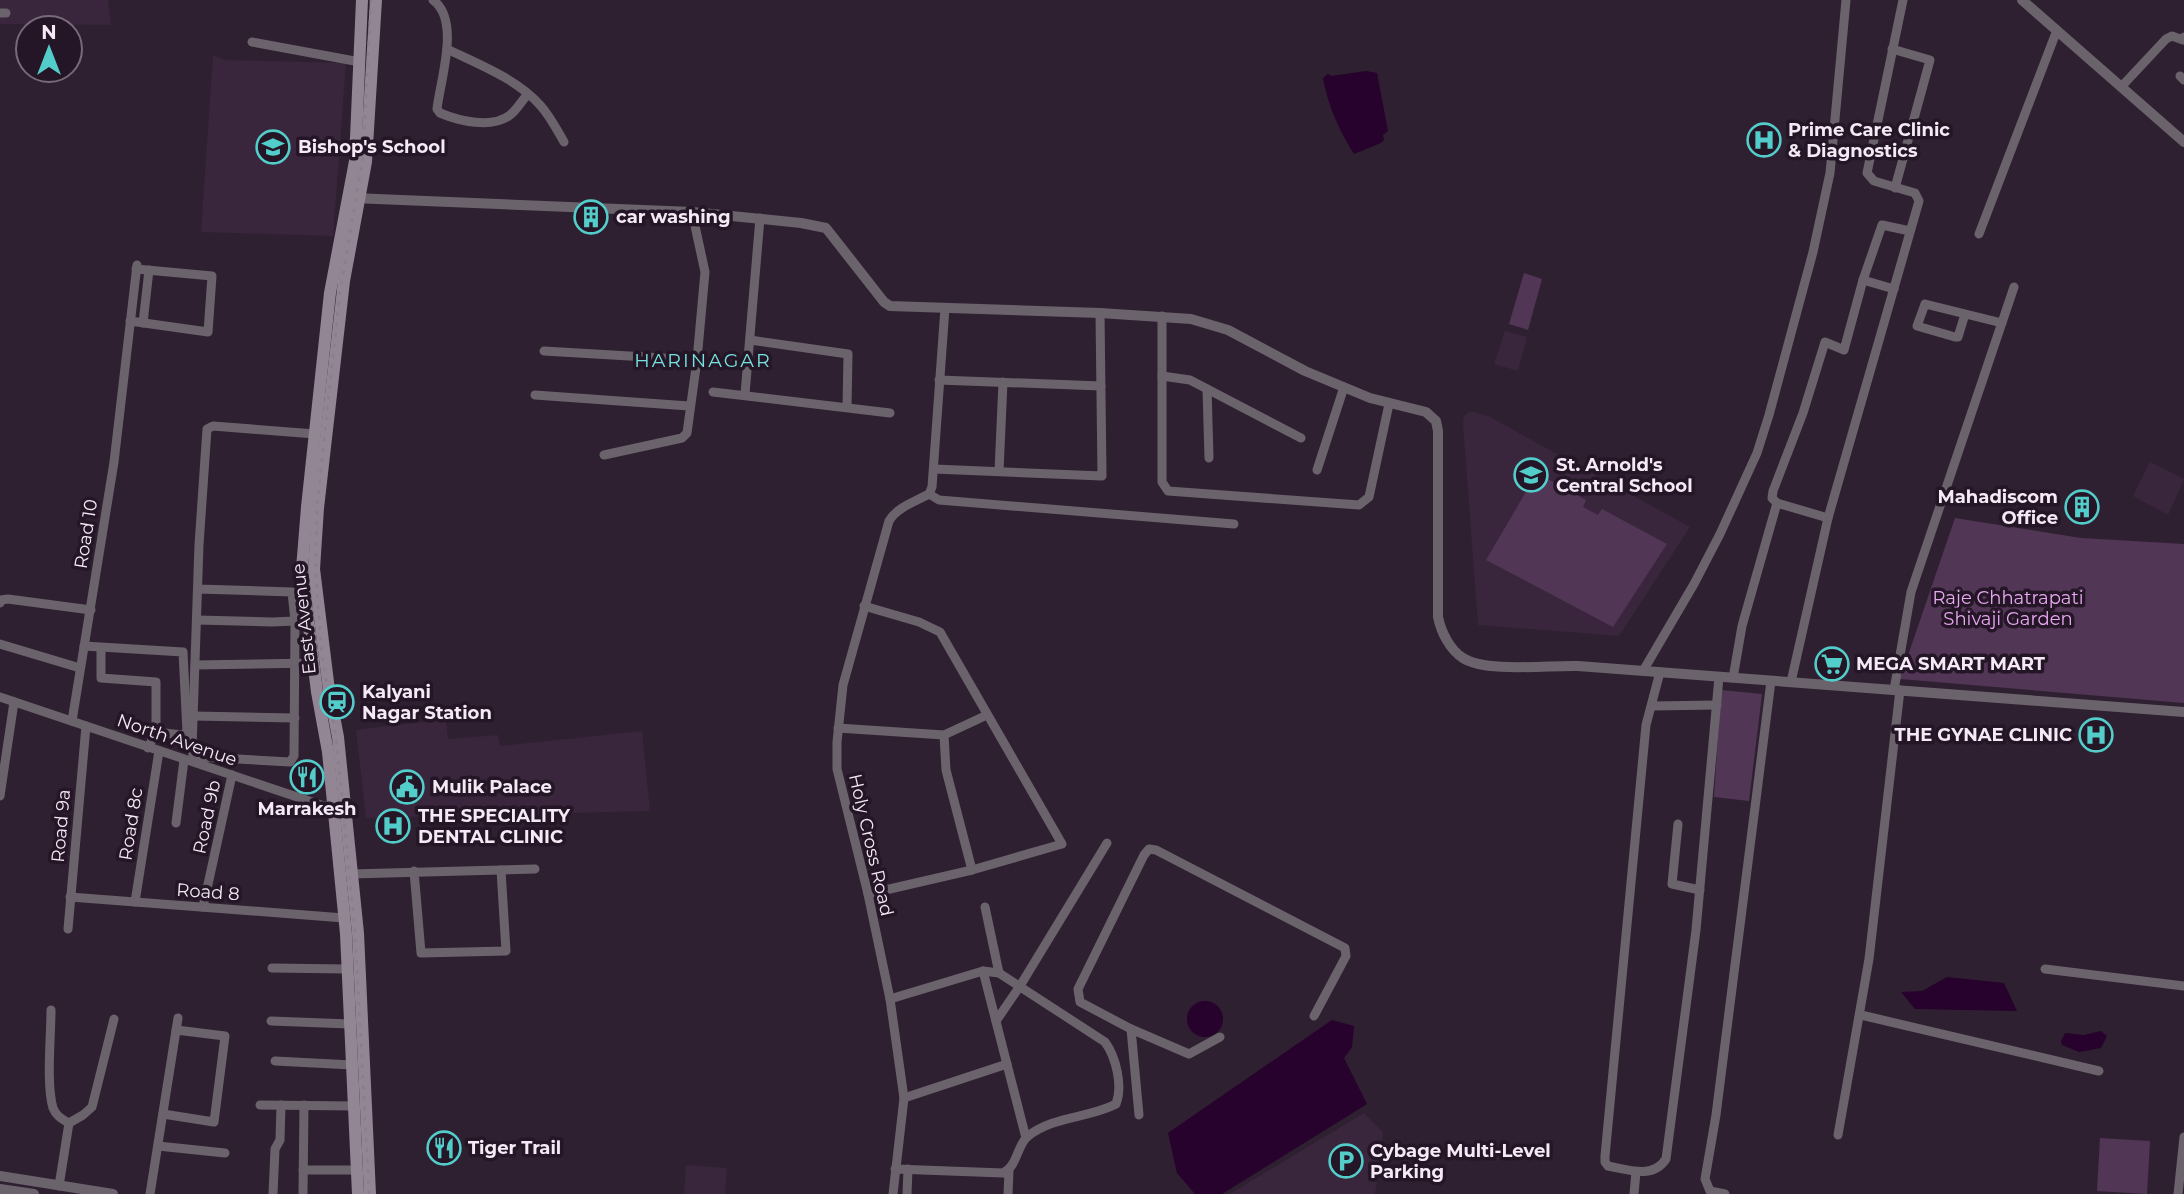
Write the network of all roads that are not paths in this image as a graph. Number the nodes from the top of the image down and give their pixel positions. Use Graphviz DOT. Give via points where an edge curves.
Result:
graph roads {
  1 [pos="362,0"];
  2 [pos="376,0"];
  3 [pos="433,0"];
  4 [pos="1846,0"];
  5 [pos="1903,0"];
  6 [pos="2022,0"];
  7 [pos="2057,30"];
  8 [pos="2184,37"];
  9 [pos="252,42"];
  10 [pos="447,49"];
  11 [pos="1892,49"];
  12 [pos="359,62"];
  13 [pos="2122,86"];
  14 [pos="528,94"];
  15 [pos="565,142"];
  16 [pos="2184,142"];
  17 [pos="1895,188"];
  18 [pos="355,198"];
  19 [pos="692,212"];
  20 [pos="760,218"];
  21 [pos="1910,231"];
  22 [pos="1979,234"];
  23 [pos="149,270"];
  24 [pos="1863,280"];
  25 [pos="2014,288"];
  26 [pos="1894,289"];
  27 [pos="945,307"];
  28 [pos="1100,313"];
  29 [pos="1965,314"];
  30 [pos="1162,316"];
  31 [pos="130,321"];
  32 [pos="143,323"];
  33 [pos="2002,323"];
  34 [pos="750,340"];
  35 [pos="544,351"];
  36 [pos="697,360"];
  37 [pos="1162,376"];
  38 [pos="939,380"];
  39 [pos="1003,382"];
  40 [pos="1101,386"];
  41 [pos="1344,387"];
  42 [pos="1207,389"];
  43 [pos="713,392"];
  44 [pos="745,394"];
  45 [pos="535,395"];
  46 [pos="1389,404"];
  47 [pos="689,407"];
  48 [pos="847,407"];
  49 [pos="890,414"];
  50 [pos="315,435"];
  51 [pos="1301,438"];
  52 [pos="604,455"];
  53 [pos="1209,458"];
  54 [pos="934,469"];
  55 [pos="1317,470"];
  56 [pos="999,471"];
  57 [pos="929,494"];
  58 [pos="1777,503"];
  59 [pos="1828,518"];
  60 [pos="1234,524"];
  61 [pos="198,589"];
  62 [pos="0,603"];
  63 [pos="864,606"];
  64 [pos="91,610"];
  65 [pos="197,620"];
  66 [pos="295,621"];
  67 [pos="0,644"];
  68 [pos="84,646"];
  69 [pos="101,648"];
  70 [pos="319,662"];
  71 [pos="195,665"];
  72 [pos="296,665"];
  73 [pos="80,668"];
  74 [pos="1643,671"];
  75 [pos="1660,672"];
  76 [pos="1719,677"];
  77 [pos="1733,678"];
  78 [pos="1771,681"];
  79 [pos="1791,682"];
  80 [pos="1897,690"];
  81 [pos="0,697"];
  82 [pos="14,702"];
  83 [pos="1717,705"];
  84 [pos="1653,706"];
  85 [pos="2184,712"];
  86 [pos="987,715"];
  87 [pos="194,716"];
  88 [pos="295,718"];
  89 [pos="72,721"];
  90 [pos="86,726"];
  91 [pos="838,728"];
  92 [pos="156,732"];
  93 [pos="944,735"];
  94 [pos="4,744"];
  95 [pos="148,748"];
  96 [pos="159,751"];
  97 [pos="184,760"];
  98 [pos="232,775"];
  99 [pos="0,796"];
  100 [pos="339,806"];
  101 [pos="176,823"];
  102 [pos="1678,824"];
  103 [pos="1107,843"];
  104 [pos="535,869"];
  105 [pos="501,870"];
  106 [pos="972,870"];
  107 [pos="414,871"];
  108 [pos="351,874"];
  109 [pos="1700,890"];
  110 [pos="868,894"];
  111 [pos="70,897"];
  112 [pos="135,902"];
  113 [pos="203,907"];
  114 [pos="985,907"];
  115 [pos="344,918"];
  116 [pos="68,929"];
  117 [pos="272,968"];
  118 [pos="2045,968"];
  119 [pos="348,970"];
  120 [pos="983,971"];
  121 [pos="999,973"];
  122 [pos="1020,985"];
  123 [pos="2184,986"];
  124 [pos="890,999"];
  125 [pos="51,1010"];
  126 [pos="1861,1015"];
  127 [pos="1314,1016"];
  128 [pos="178,1018"];
  129 [pos="114,1019"];
  130 [pos="271,1021"];
  131 [pos="996,1021"];
  132 [pos="350,1024"];
  133 [pos="1131,1029"];
  134 [pos="176,1030"];
  135 [pos="1220,1037"];
  136 [pos="275,1061"];
  137 [pos="1007,1064"];
  138 [pos="352,1065"];
  139 [pos="2099,1072"];
  140 [pos="904,1098"];
  141 [pos="260,1105"];
  142 [pos="281,1105"];
  143 [pos="304,1105"];
  144 [pos="354,1106"];
  145 [pos="163,1114"];
  146 [pos="1139,1115"];
  147 [pos="69,1124"];
  148 [pos="1838,1135"];
  149 [pos="2184,1137"];
  150 [pos="1026,1138"];
  151 [pos="158,1146"];
  152 [pos="225,1153"];
  153 [pos="895,1169"];
  154 [pos="908,1169"];
  155 [pos="303,1170"];
  156 [pos="357,1170"];
  157 [pos="1009,1170"];
  158 [pos="1636,1172"];
  159 [pos="0,1176"];
  160 [pos="59,1186"];
  161 [pos="0,1189"];
  162 [pos="40,1189"];
  163 [pos="34,1194"];
  164 [pos="113,1194"];
  165 [pos="150,1194"];
  166 [pos="273,1194"];
  167 [pos="303,1194"];
  168 [pos="358,1194"];
  169 [pos="370,1194"];
  170 [pos="893,1194"];
  171 [pos="907,1194"];
  172 [pos="1008,1194"];
  173 [pos="1633,1194"];
  174 [pos="1725,1194"];
  175 [pos="2178,1194"];
  1 -- 12 [label="main road, East Avenue"];
  2 -- 18 [label="main road, East Avenue" via="366,162"];
  3 -- 10 [label="street" via="445,17"];
  4 -- 74 [label="street" via="1830,173 1769,415 1735,505"];
  5 -- 11 [label="street"];
  6 -- 7 [label="street"];
  7 -- 13 [label="street"];
  7 -- 22 [label="street"];
  8 -- 13 [label="street" via="2166,39"];
  9 -- 12 [label="street"];
  10 -- 14 [label="street"];
  10 -- 14 [label="street" via="440,113 495,122 510,115"];
  11 -- 17 [label="street" via="1867,173 1874,181"];
  11 -- 17 [label="street" via="1930,60"];
  12 -- 18 [label="main road, East Avenue"];
  13 -- 16 [label="street"];
  14 -- 15 [label="street"];
  17 -- 21 [label="street" via="1918,197"];
  18 -- 19 [label="street"];
  18 -- 50 [label="main road, East Avenue" via="332,279"];
  18 -- 70 [label="main road, East Avenue" via="315,544"];
  19 -- 20 [label="street"];
  19 -- 36 [label="street" via="705,272"];
  20 -- 27 [label="street" via="826,228 890,306"];
  20 -- 34 [label="street"];
  21 -- 24 [label="street" via="1882,225"];
  21 -- 26 [label="street"];
  23 -- 31 [label="street, Road 10" via="136,267"];
  23 -- 32 [label="street"];
  23 -- 32 [label="street" via="212,276 208,332"];
  24 -- 26 [label="street"];
  24 -- 58 [label="street" via="1844,350 1825,342 1773,491"];
  25 -- 33 [label="street"];
  26 -- 59 [label="street"];
  27 -- 28 [label="street"];
  27 -- 38 [label="street"];
  28 -- 30 [label="street"];
  28 -- 40 [label="street"];
  29 -- 29 [label="street" via="1925,304 1917,326 1955,338"];
  29 -- 33 [label="street"];
  30 -- 37 [label="street"];
  30 -- 41 [label="street" via="1228,330"];
  31 -- 32 [label="street"];
  31 -- 64 [label="street, Road 10"];
  33 -- 80 [label="street" via="1911,592"];
  34 -- 44 [label="street"];
  34 -- 48 [label="street" via="848,354"];
  35 -- 36 [label="street"];
  36 -- 47 [label="street"];
  37 -- 42 [label="street" via="1181,377"];
  37 -- 46 [label="street" via="1162,482 1175,493 1359,505 1369,497"];
  38 -- 39 [label="street"];
  38 -- 54 [label="street"];
  39 -- 40 [label="street"];
  39 -- 56 [label="street"];
  40 -- 56 [label="street" via="1102,476"];
  41 -- 46 [label="street"];
  41 -- 55 [label="street"];
  42 -- 51 [label="street"];
  42 -- 53 [label="street"];
  43 -- 44 [label="street"];
  44 -- 48 [label="street"];
  45 -- 47 [label="street"];
  46 -- 74 [label="street" via="1426,412 1436,421 1437,617 1454,650 1462,658 1487,665"];
  47 -- 52 [label="street" via="685,436"];
  48 -- 49 [label="street"];
  50 -- 61 [label="street" via="207,429"];
  50 -- 70 [label="main road, East Avenue" via="302,569"];
  54 -- 56 [label="street"];
  54 -- 57 [label="street"];
  57 -- 60 [label="street" via="939,500"];
  57 -- 63 [label="street, Holy Cross Road" via="892,515"];
  58 -- 59 [label="street"];
  58 -- 77 [label="street" via="1742,626"];
  59 -- 79 [label="street"];
  61 -- 65 [label="street"];
  61 -- 66 [label="street" via="292,592"];
  62 -- 64 [label="street" via="8,599"];
  63 -- 86 [label="street" via="919,621 940,632"];
  63 -- 91 [label="street, Holy Cross Road" via="843,685"];
  64 -- 68 [label="street, Road 10"];
  65 -- 66 [label="street"];
  65 -- 71 [label="street"];
  66 -- 72 [label="street"];
  67 -- 73 [label="street"];
  68 -- 69 [label="street"];
  68 -- 73 [label="street, Road 10"];
  69 -- 92 [label="street" via="101,678 156,682"];
  69 -- 92 [label="street" via="183,652 187,732"];
  70 -- 72 [label="street"];
  70 -- 100 [label="main road, East Avenue" via="338,737"];
  71 -- 72 [label="street"];
  71 -- 87 [label="street"];
  72 -- 88 [label="street"];
  73 -- 89 [label="street, Road 10"];
  74 -- 75 [label="street"];
  75 -- 76 [label="street"];
  75 -- 84 [label="street"];
  76 -- 77 [label="street"];
  76 -- 83 [label="street"];
  77 -- 78 [label="street"];
  78 -- 79 [label="street"];
  78 -- 174 [label="street" via="1705,1180 1710,1191"];
  79 -- 80 [label="street"];
  80 -- 85 [label="street"];
  80 -- 126 [label="street"];
  81 -- 82 [label="street, North Avenue"];
  82 -- 89 [label="street, North Avenue"];
  82 -- 94 [label="street"];
  83 -- 84 [label="street"];
  83 -- 109 [label="street"];
  84 -- 158 [label="street" via="1646,725 1605,1156 1608,1166"];
  86 -- 93 [label="street"];
  86 -- 106 [label="street" via="1062,844"];
  87 -- 88 [label="street"];
  87 -- 88 [label="street" via="193,755 285,763 294,756"];
  89 -- 90 [label="street, North Avenue"];
  90 -- 95 [label="street, North Avenue"];
  90 -- 111 [label="street, Road 9a"];
  91 -- 93 [label="street"];
  91 -- 110 [label="street, Holy Cross Road" via="837,769"];
  92 -- 95 [label="street"];
  93 -- 106 [label="street" via="946,771"];
  94 -- 99 [label="street"];
  95 -- 96 [label="street, North Avenue"];
  96 -- 97 [label="street, North Avenue"];
  96 -- 112 [label="street, Road 8c"];
  97 -- 98 [label="street, North Avenue"];
  97 -- 101 [label="street"];
  98 -- 100 [label="street, North Avenue" via="324,806"];
  98 -- 113 [label="street, Road 9b"];
  100 -- 108 [label="main road, East Avenue"];
  100 -- 115 [label="main road, East Avenue"];
  102 -- 109 [label="street" via="1672,884"];
  103 -- 122 [label="street"];
  104 -- 105 [label="street"];
  105 -- 107 [label="street"];
  105 -- 107 [label="street" via="506,951 421,953"];
  106 -- 110 [label="street"];
  107 -- 108 [label="street"];
  108 -- 169 [label="main road, East Avenue"];
  109 -- 158 [label="street" via="1666,1159 1653,1170"];
  110 -- 124 [label="street, Holy Cross Road"];
  111 -- 112 [label="street, Road 8"];
  111 -- 116 [label="street, Road 9a"];
  112 -- 113 [label="street, Road 8"];
  113 -- 115 [label="street, Road 8"];
  114 -- 121 [label="street"];
  115 -- 119 [label="main road, East Avenue"];
  117 -- 119 [label="street"];
  118 -- 123 [label="street"];
  119 -- 132 [label="main road, East Avenue"];
  120 -- 121 [label="street"];
  120 -- 124 [label="street"];
  120 -- 131 [label="street"];
  121 -- 122 [label="street"];
  122 -- 131 [label="street"];
  122 -- 150 [label="street" via="1105,1042 1120,1090 1116,1104 1109,1108"];
  124 -- 140 [label="street, Holy Cross Road"];
  125 -- 147 [label="street" via="54,1110"];
  126 -- 139 [label="street"];
  126 -- 148 [label="street"];
  127 -- 133 [label="street" via="1346,956 1345,948 1149,849 1078,989 1080,1002"];
  128 -- 134 [label="street"];
  129 -- 147 [label="street" via="92,1107"];
  130 -- 132 [label="street"];
  131 -- 137 [label="street"];
  132 -- 138 [label="main road, East Avenue"];
  133 -- 135 [label="street" via="1189,1054"];
  133 -- 146 [label="street"];
  134 -- 145 [label="street"];
  134 -- 145 [label="street" via="225,1036 214,1122"];
  136 -- 138 [label="street"];
  137 -- 140 [label="street"];
  137 -- 150 [label="street"];
  138 -- 144 [label="main road, East Avenue"];
  140 -- 153 [label="street, Holy Cross Road"];
  141 -- 142 [label="street"];
  142 -- 143 [label="street"];
  142 -- 166 [label="street"];
  143 -- 144 [label="street"];
  143 -- 155 [label="street"];
  144 -- 156 [label="main road, East Avenue"];
  145 -- 151 [label="street"];
  147 -- 160 [label="street"];
  149 -- 175 [label="street"];
  150 -- 157 [label="street"];
  151 -- 152 [label="street"];
  151 -- 165 [label="street"];
  153 -- 154 [label="street"];
  153 -- 170 [label="street, Holy Cross Road"];
  154 -- 157 [label="street"];
  154 -- 171 [label="street"];
  155 -- 156 [label="street"];
  155 -- 167 [label="street"];
  156 -- 168 [label="main road, East Avenue"];
  157 -- 172 [label="street"];
  158 -- 173 [label="street"];
  159 -- 162 [label="street"];
  160 -- 162 [label="street"];
  160 -- 164 [label="street"];
  161 -- 163 [label="street"];
}
